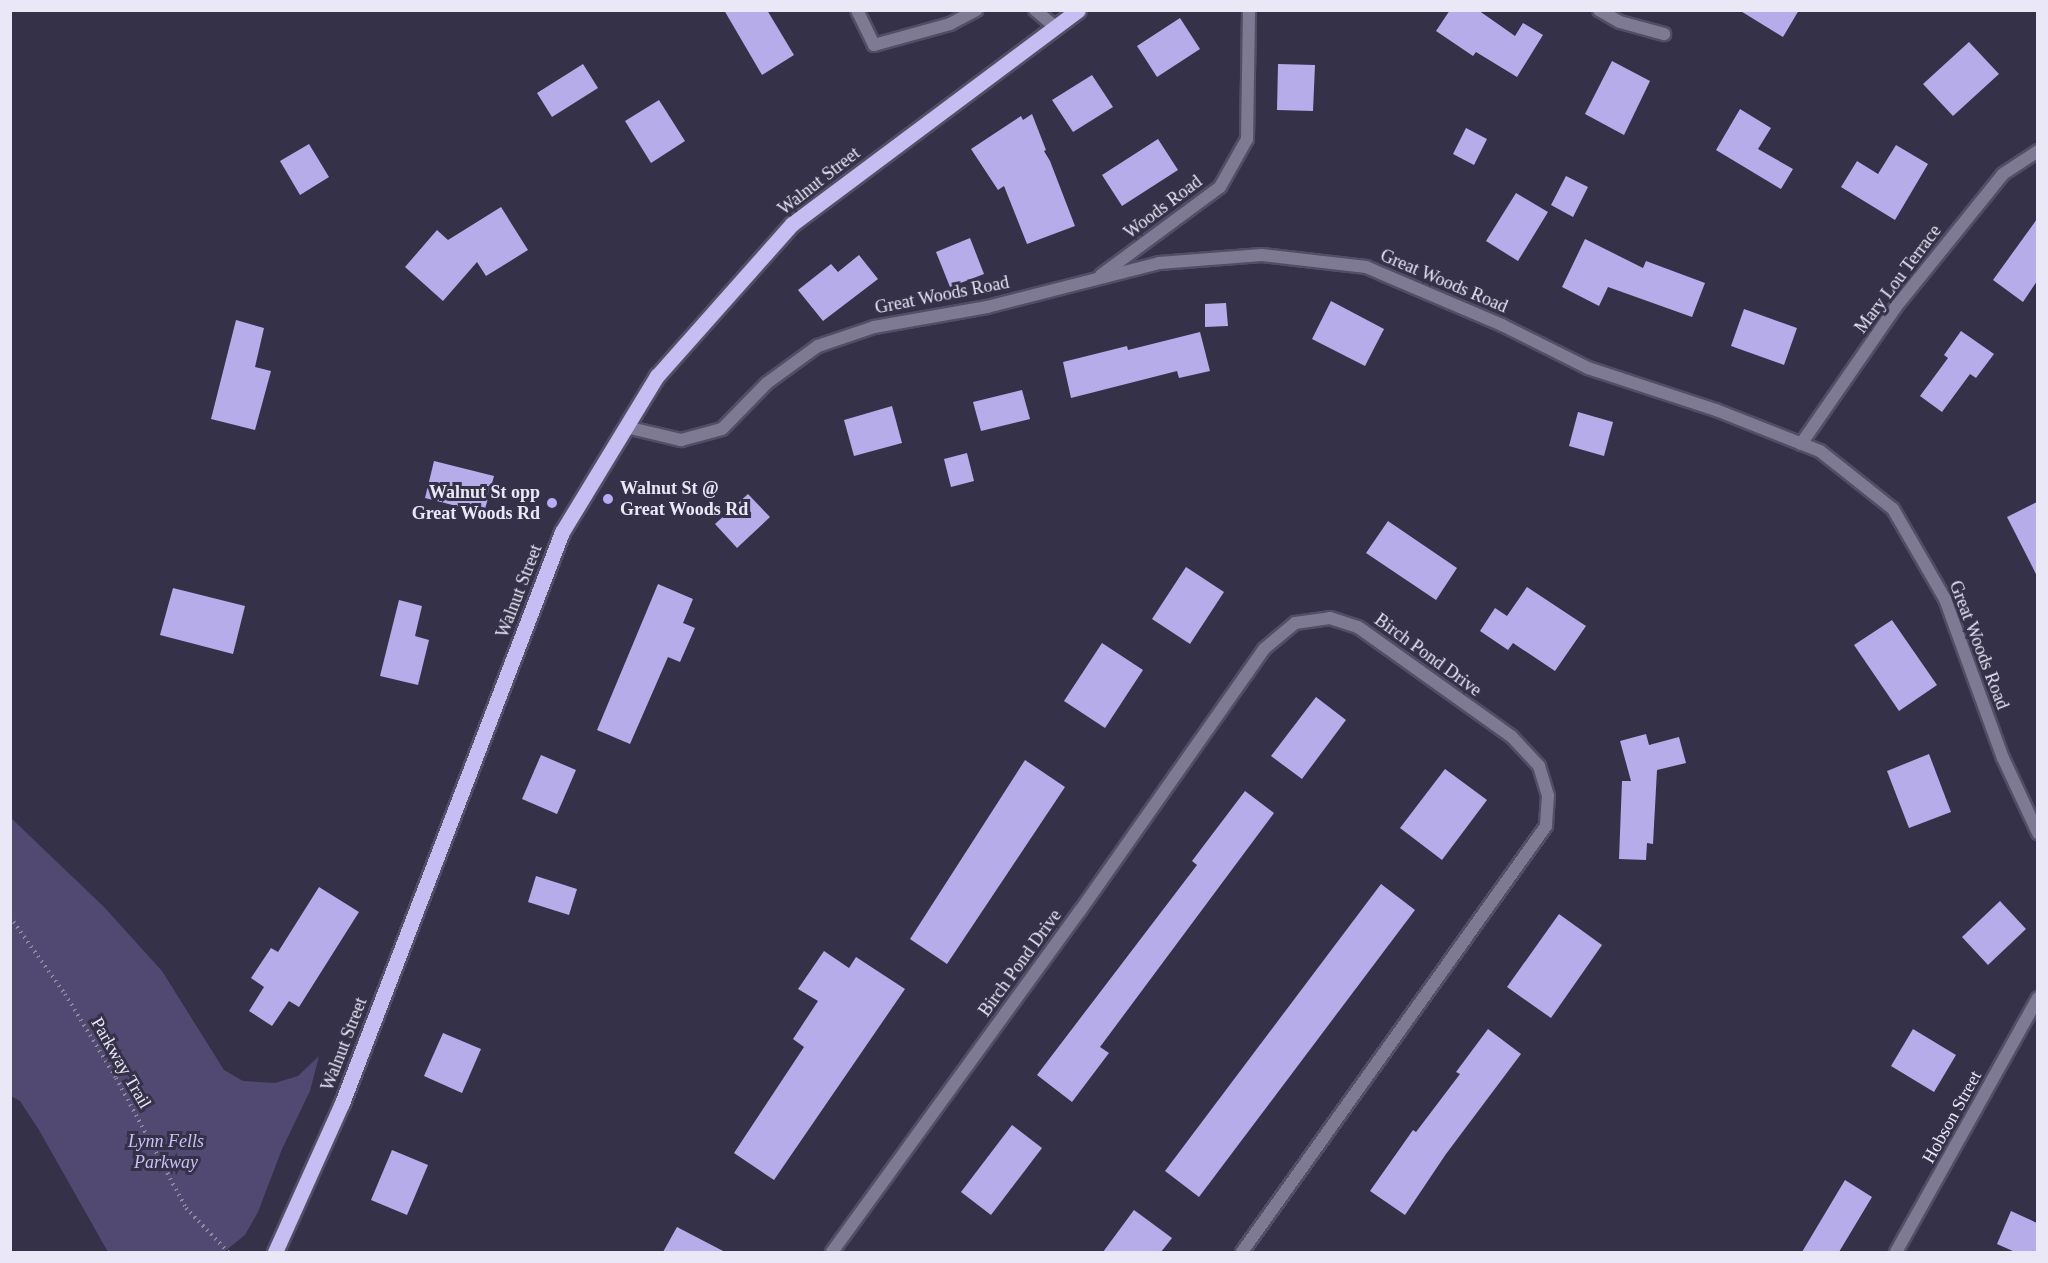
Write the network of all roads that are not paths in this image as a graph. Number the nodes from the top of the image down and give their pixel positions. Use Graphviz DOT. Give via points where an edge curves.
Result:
graph roads {
  1 [pos="857,10"];
  2 [pos="976,10"];
  3 [pos="1035,10"];
  4 [pos="1078,10"];
  5 [pos="1249,10"];
  6 [pos="1599,10"];
  7 [pos="1055,27"];
  8 [pos="1664,34"];
  9 [pos="2037,151"];
  10 [pos="1095,279"];
  11 [pos="626,427"];
  12 [pos="1801,444"];
  13 [pos="2037,833"];
  14 [pos="2037,998"];
  15 [pos="275,1252"];
  16 [pos="832,1252"];
  17 [pos="1242,1252"];
  18 [pos="1896,1252"];
  1 -- 2 [label="street" via="874,45 950,24"];
  3 -- 7 [label="street"];
  4 -- 7 [label="main road, Walnut Street"];
  5 -- 10 [label="street, Woods Road" via="1247,139 1220,187"];
  6 -- 8 [label="street" via="1620,22"];
  7 -- 11 [label="main road, Walnut Street" via="792,224 657,376"];
  9 -- 12 [label="street, Mary Lou Terrace" via="2003,174 1895,308"];
  10 -- 11 [label="street, Great Woods Road" via="987,307 874,327 818,346 767,383 722,429 681,440"];
  10 -- 12 [label="street, Great Woods Road" via="1159,263 1262,255 1366,267 1502,325 1588,368 1716,410"];
  11 -- 15 [label="main road, Walnut Street" via="562,532 342,1103"];
  12 -- 13 [label="street, Great Woods Road" via="1820,451 1893,509 1946,598 2003,758"];
  14 -- 18 [label="street, Hobson Street"];
  16 -- 17 [label="street, Birch Pond Drive" via="1080,911 1264,649 1295,623 1330,618 1358,627 1512,737 1539,766 1548,796 1546,826"];
}
